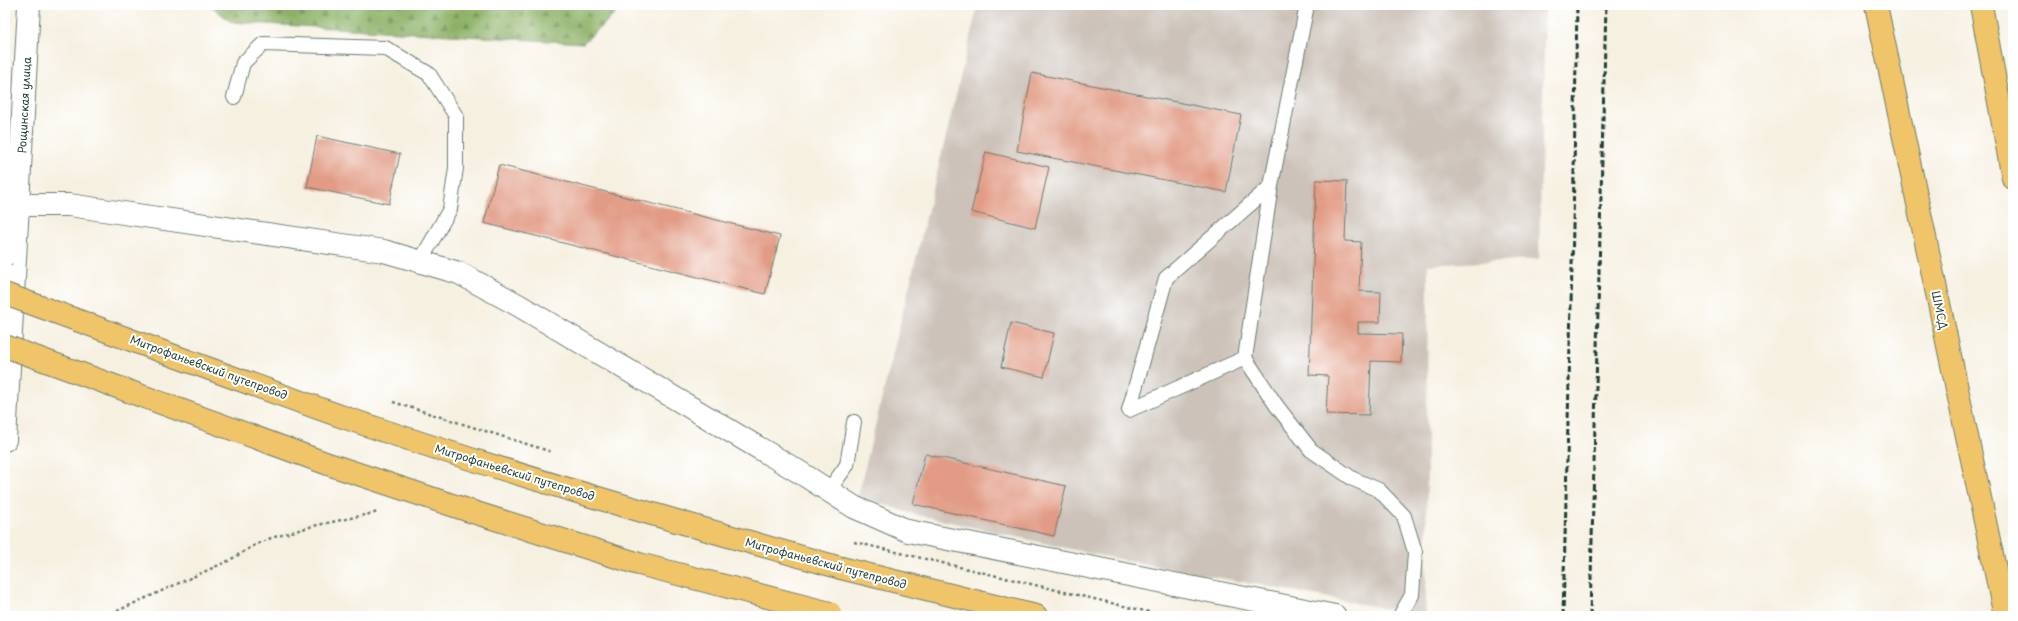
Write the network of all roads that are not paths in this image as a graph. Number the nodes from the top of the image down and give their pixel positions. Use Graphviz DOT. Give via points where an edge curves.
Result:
graph roads {
  1 [pos="30,5"];
  2 [pos="1307,5"];
  3 [pos="1876,5"];
  4 [pos="1981,5"];
  5 [pos="234,97"];
  6 [pos="2013,178"];
  7 [pos="1271,186"];
  8 [pos="11,205"];
  9 [pos="420,262"];
  10 [pos="5,294"];
  11 [pos="5,346"];
  12 [pos="1245,358"];
  13 [pos="854,422"];
  14 [pos="5,440"];
  15 [pos="829,490"];
  16 [pos="842,616"];
  17 [pos="1036,616"];
  18 [pos="1335,616"];
  19 [pos="1400,616"];
  20 [pos="2005,616"];
  1 -- 8 [label="street, Рощинская улица"];
  2 -- 7 [label="lane"];
  3 -- 20 [label="main road, ШМСД"];
  4 -- 6 [label="main road"];
  5 -- 9 [label="lane" via="243,63 263,44 385,48 430,74 456,116 456,168 450,209"];
  7 -- 12 [label="lane"];
  7 -- 12 [label="lane" via="1166,278 1129,410"];
  8 -- 9 [label="street" via="69,205 91,208 384,251"];
  8 -- 14 [label="street, Рощинская улица"];
  9 -- 15 [label="street" via="459,273"];
  10 -- 17 [label="main road, Митрофаньевский путепровод, bridge" via="346,418 498,468 841,568"];
  11 -- 16 [label="main road, bridge" via="320,461 473,512 639,564"];
  12 -- 19 [label="lane" via="1276,405 1311,450 1353,479 1379,490 1404,516 1415,552 1412,595"];
  13 -- 15 [label="lane" via="847,465"];
  15 -- 18 [label="street" via="854,507 908,531"];
}
